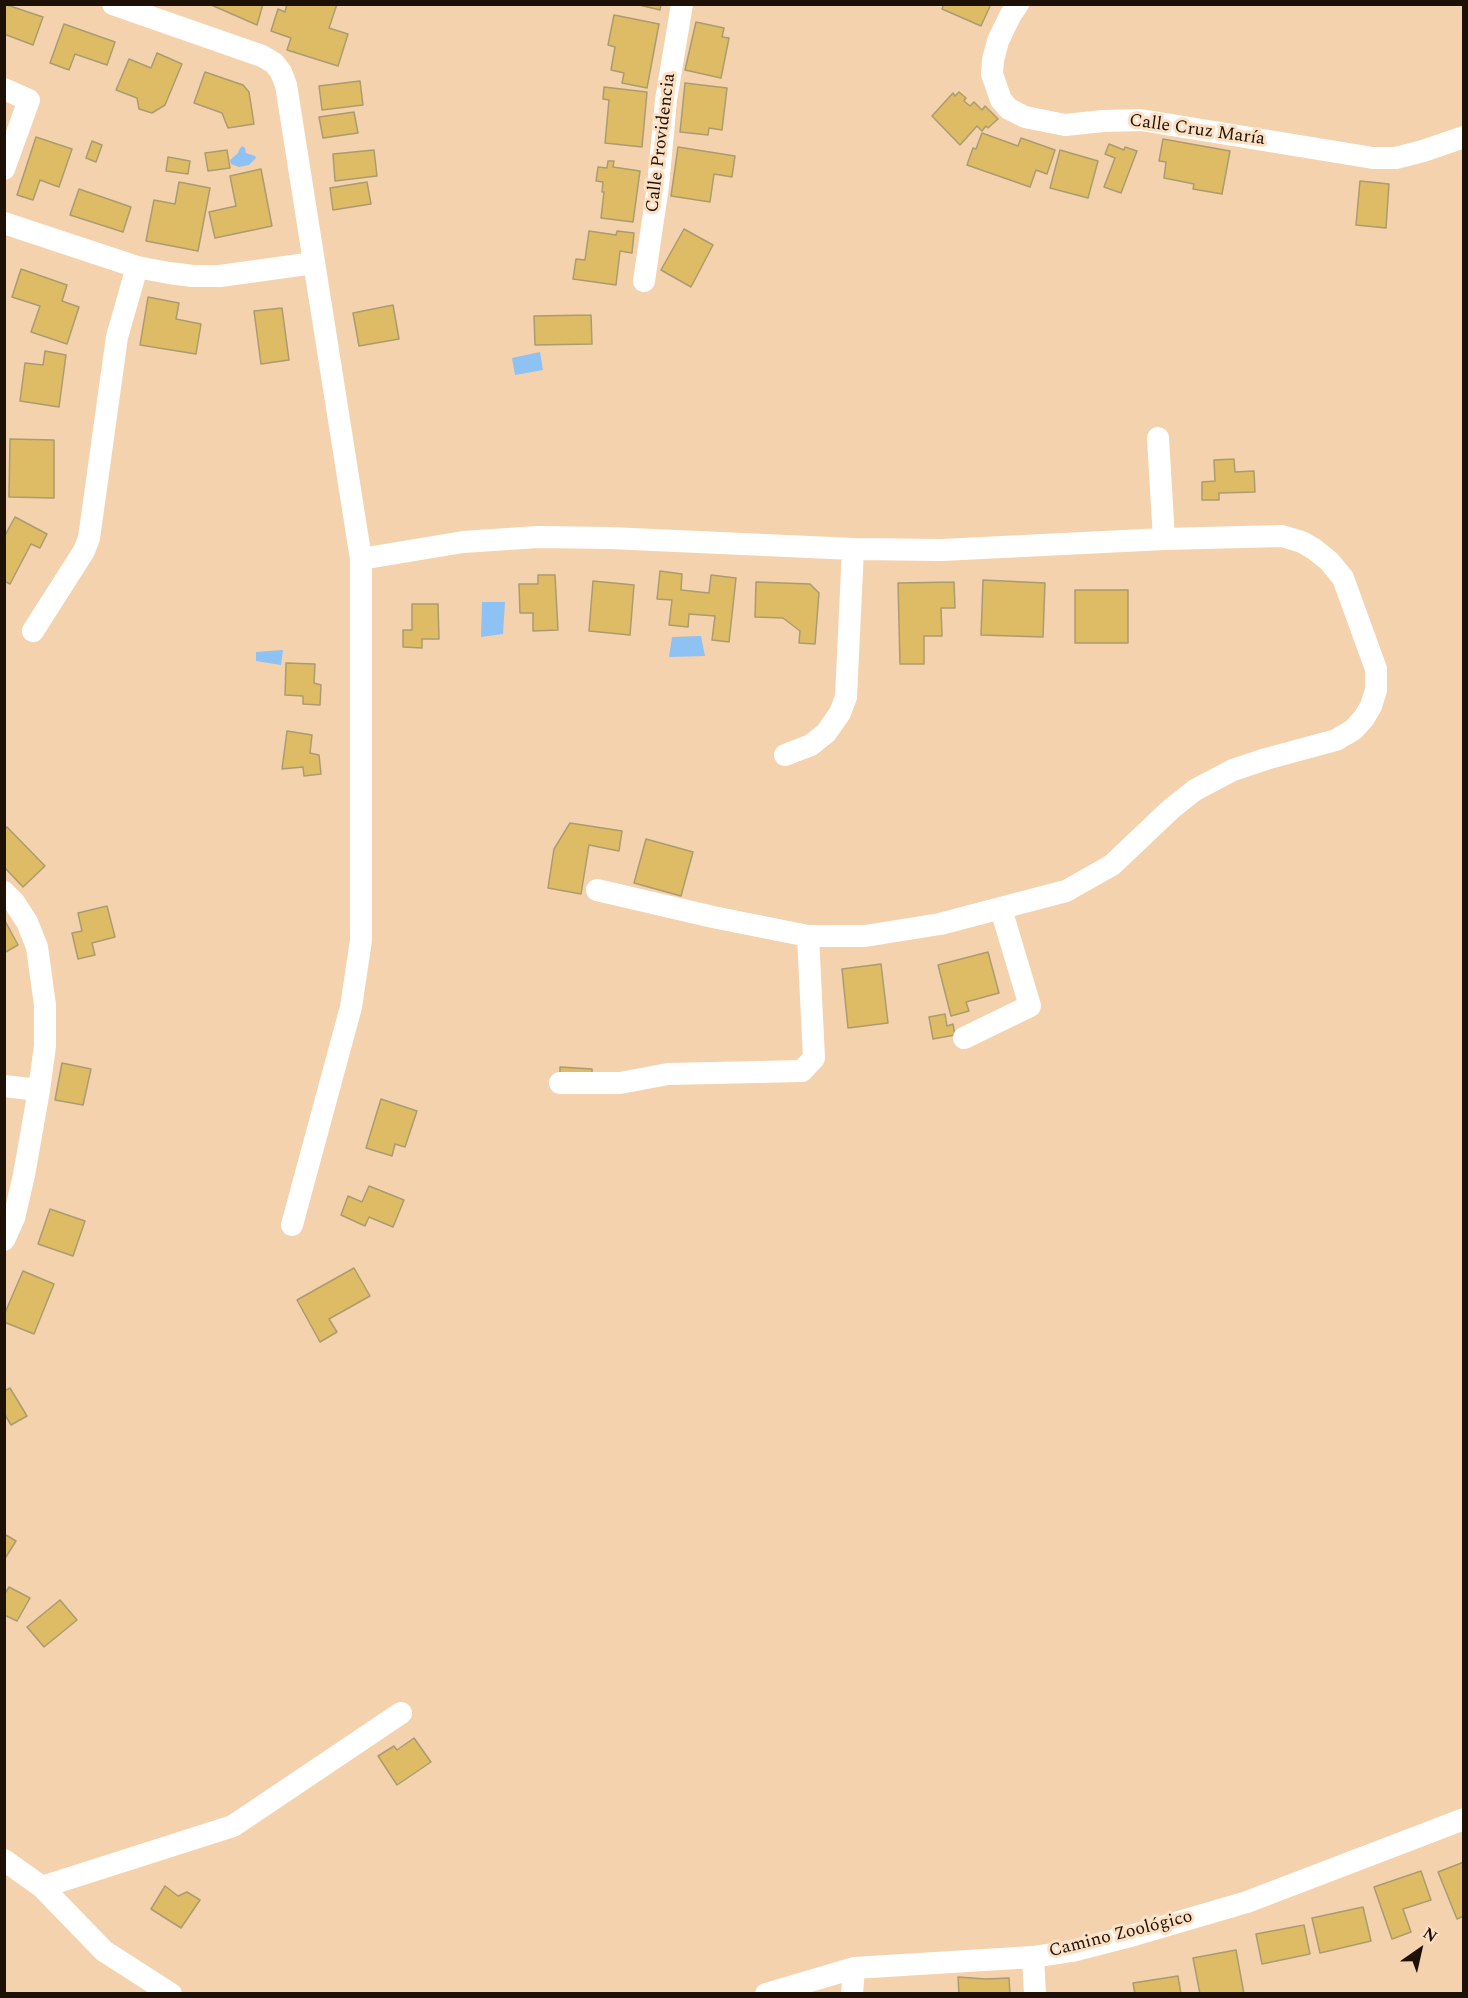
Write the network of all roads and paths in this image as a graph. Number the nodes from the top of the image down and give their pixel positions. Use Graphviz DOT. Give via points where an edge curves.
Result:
graph roads {
  1 [pos="113,4"];
  2 [pos="682,4"];
  3 [pos="1018,4"];
  4 [pos="4,89"];
  5 [pos="1464,137"];
  6 [pos="4,169"];
  7 [pos="4,223"];
  8 [pos="314,263"];
  9 [pos="136,267"];
  10 [pos="644,281"];
  11 [pos="1158,438"];
  12 [pos="1164,539"];
  13 [pos="853,549"];
  14 [pos="361,559"];
  15 [pos="33,631"];
  16 [pos="785,755"];
  17 [pos="597,890"];
  18 [pos="4,892"];
  19 [pos="1001,909"];
  20 [pos="808,936"];
  21 [pos="964,1038"];
  22 [pos="560,1083"];
  23 [pos="4,1086"];
  24 [pos="39,1090"];
  25 [pos="292,1225"];
  26 [pos="4,1240"];
  27 [pos="401,1713"];
  28 [pos="1464,1820"];
  29 [pos="4,1860"];
  30 [pos="42,1887"];
  31 [pos="1033,1957"];
  32 [pos="854,1968"];
  33 [pos="171,1994"];
  34 [pos="766,1994"];
  35 [pos="852,1994"];
  36 [pos="1035,1994"];
  1 -- 8 [label="street" via="262,56 281,72"];
  2 -- 10 [label="street, Calle Providencia"];
  3 -- 5 [label="street, Calle Cruz María" via="998,41 992,74 1001,100 1025,117 1065,125 1141,120 1373,158 1396,158"];
  4 -- 6 [label="street" via="29,100"];
  7 -- 9 [label="street"];
  8 -- 9 [label="street" via="220,276"];
  8 -- 14 [label="street"];
  9 -- 15 [label="street" via="117,337 89,538"];
  11 -- 12 [label="street"];
  12 -- 13 [label="street" via="942,550"];
  12 -- 19 [label="street" via="1282,536 1302,542 1329,561 1342,578 1376,669 1371,706 1353,730 1335,740 1233,770 1195,790 1112,865 1089,879 1066,891"];
  13 -- 14 [label="street" via="538,537 463,542"];
  13 -- 16 [label="street" via="846,697 826,733 811,745"];
  14 -- 25 [label="street" via="361,940 351,1006"];
  17 -- 20 [label="street"];
  18 -- 24 [label="street" via="27,922 38,956 45,1005"];
  19 -- 20 [label="street" via="865,936"];
  19 -- 21 [label="street" via="1030,1006"];
  20 -- 22 [label="street" via="814,1058 801,1071 668,1074 620,1083"];
  23 -- 24 [label="street"];
  24 -- 26 [label="street" via="14,1218"];
  27 -- 30 [label="street" via="233,1826"];
  28 -- 31 [label="street, Camino Zoológico" via="1247,1902 1134,1935"];
  29 -- 30 [label="street"];
  30 -- 33 [label="street" via="104,1951"];
  31 -- 32 [label="street, Camino Zoológico"];
  31 -- 36 [label="street"];
  32 -- 34 [label="street, Camino Zoológico"];
  32 -- 35 [label="street"];
}
